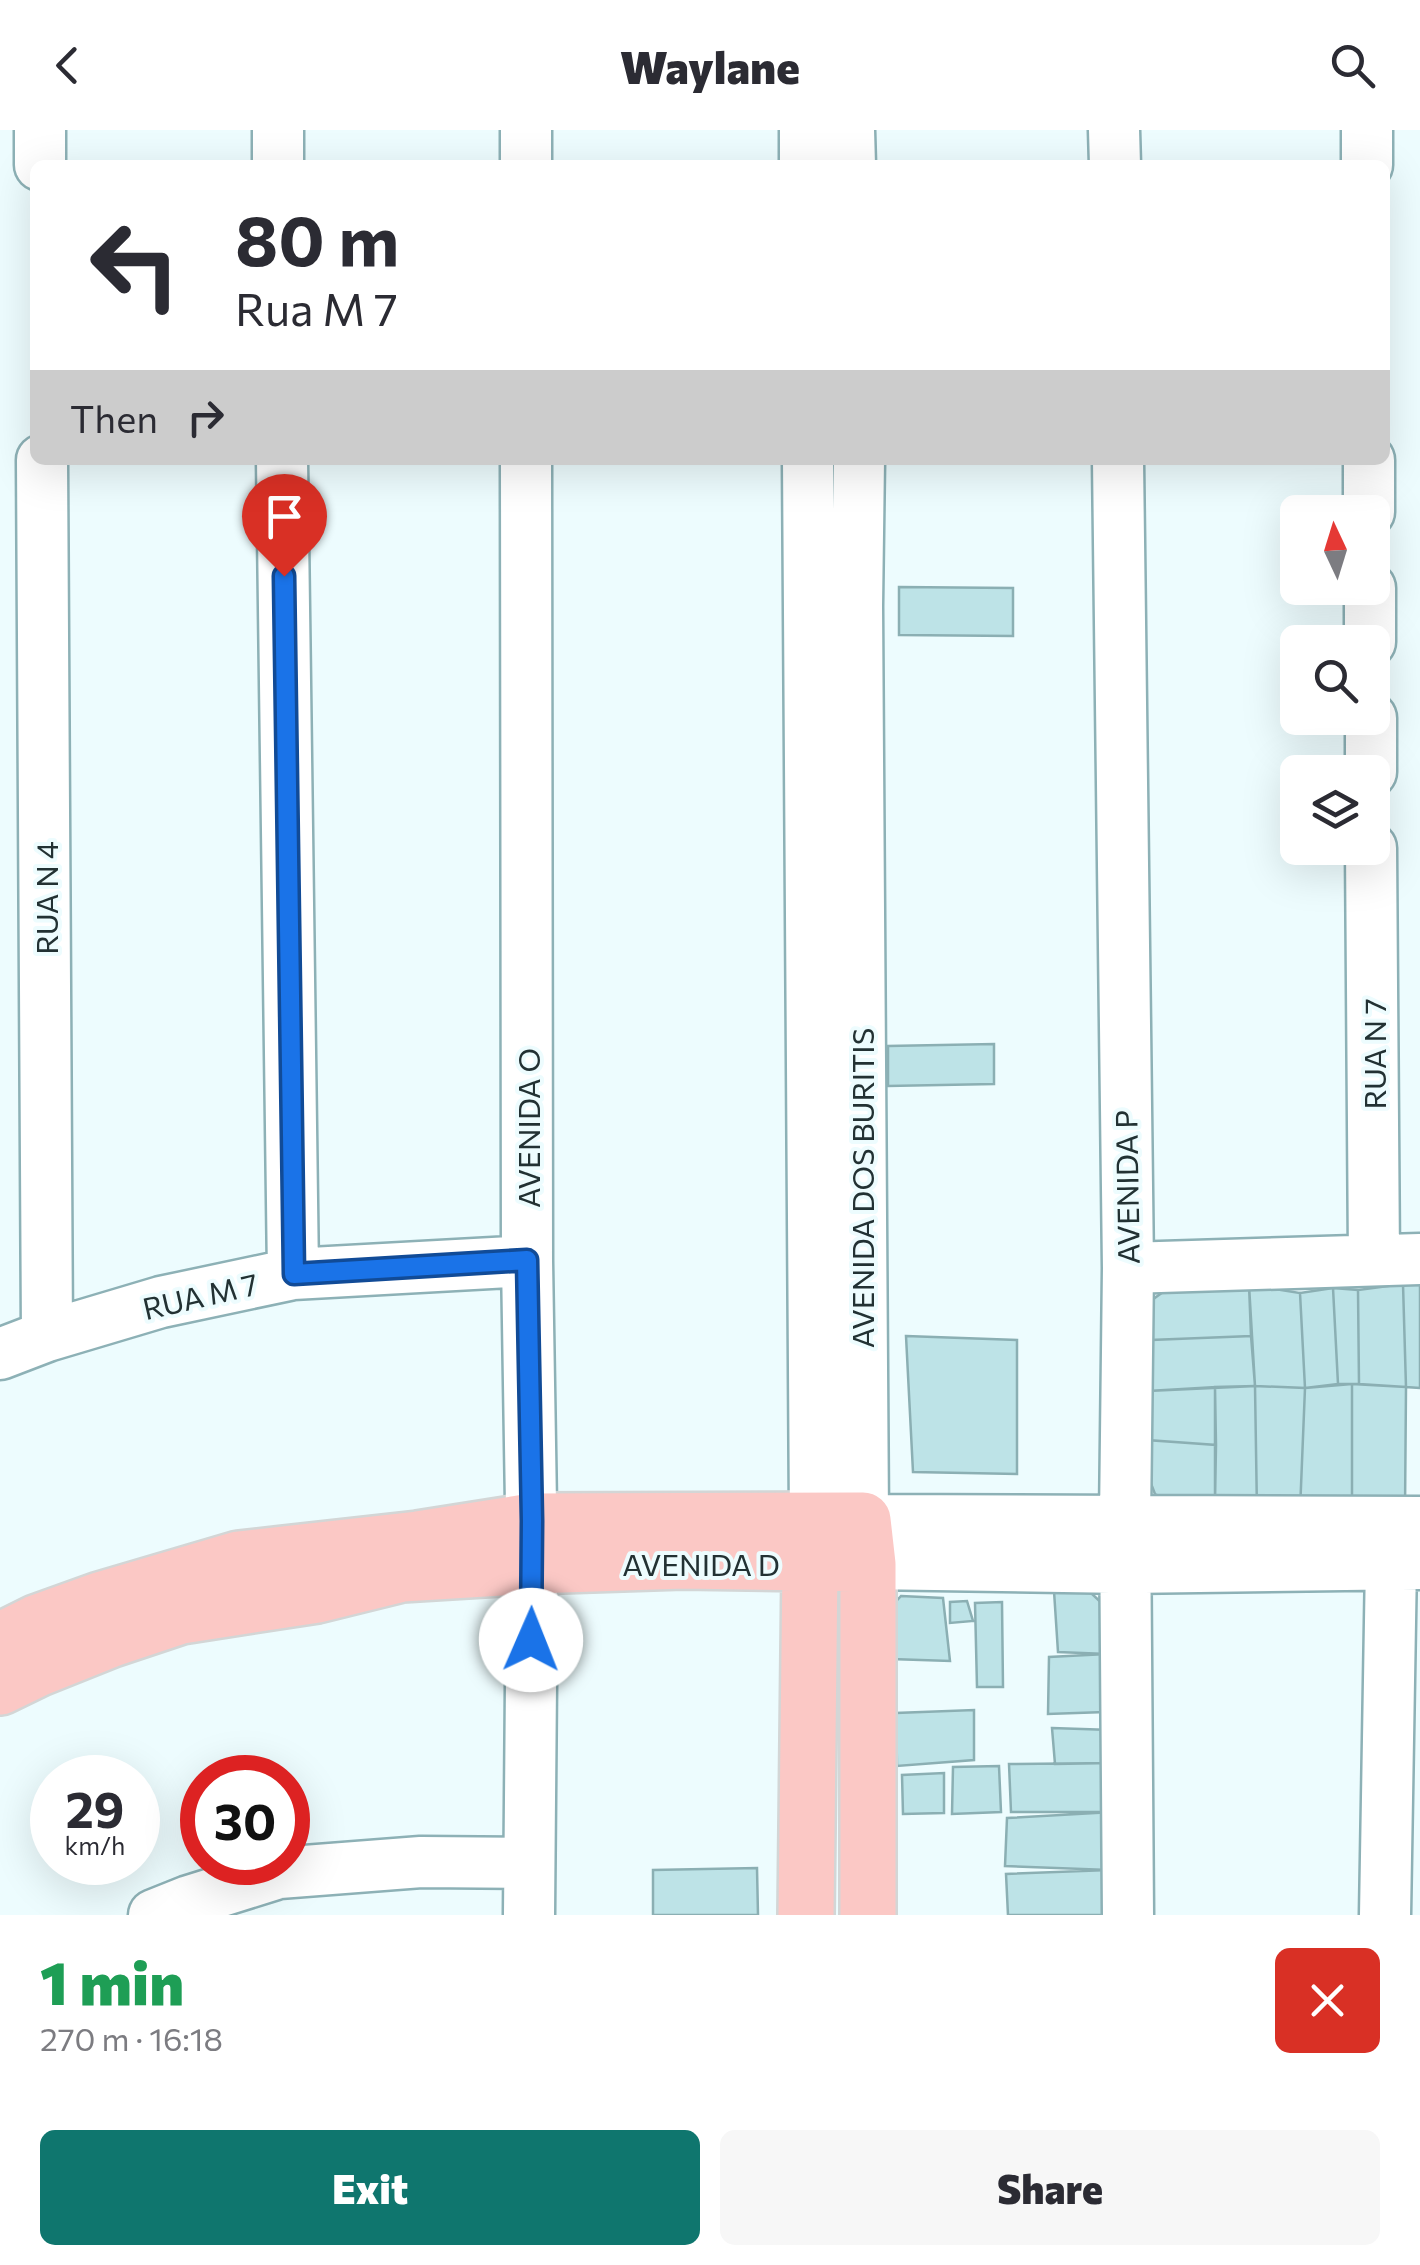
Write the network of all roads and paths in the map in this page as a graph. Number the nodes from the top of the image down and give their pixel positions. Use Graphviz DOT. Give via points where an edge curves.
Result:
graph roads {
  1 [pos="40,130"];
  2 [pos="278,130"];
  3 [pos="526,130"];
  4 [pos="805,130"];
  5 [pos="849,130"];
  6 [pos="1114,130"];
  7 [pos="1367,130"];
  8 [pos="40,160"];
  9 [pos="278,160"];
  10 [pos="526,160"];
  11 [pos="805,160"];
  12 [pos="850,160"];
  13 [pos="1115,160"];
  14 [pos="1368,160"];
  15 [pos="42,465"];
  16 [pos="282,465"];
  17 [pos="526,465"];
  18 [pos="808,465"];
  19 [pos="859,465"];
  20 [pos="1118,465"];
  21 [pos="1369,465"];
  22 [pos="1370,495"];
  23 [pos="1373,865"];
  24 [pos="527,1260"];
  25 [pos="1397,1260"];
  26 [pos="1128,1268"];
  27 [pos="294,1274"];
  28 [pos="47,1336"];
  29 [pos="0,1354"];
  30 [pos="1420,1522"];
  31 [pos="839,1542"];
  32 [pos="532,1543"];
  33 [pos="1125,1544"];
  34 [pos="1405,1564"];
  35 [pos="0,1641"];
  36 [pos="0,1687"];
  37 [pos="528,1864"];
  38 [pos="279,1894"];
  39 [pos="154,1915"];
  40 [pos="528,1915"];
  41 [pos="806,1915"];
  42 [pos="868,1915"];
  43 [pos="1128,1915"];
  44 [pos="1386,1915"];
  1 -- 8 [label="street"];
  2 -- 9 [label="street"];
  3 -- 10 [label="street"];
  4 -- 11 [label="street"];
  5 -- 12 [label="street"];
  6 -- 13 [label="street"];
  7 -- 14 [label="street"];
  15 -- 28 [label="street, RUA N 4"];
  16 -- 27 [label="street"];
  17 -- 24 [label="street, AVENIDA O"];
  18 -- 31 [label="street, AVENIDA DOS BURITIS"];
  19 -- 31 [label="street, AVENIDA DOS BURITIS"];
  20 -- 26 [label="street, AVENIDA P"];
  21 -- 22 [label="street"];
  23 -- 25 [label="street, RUA N 7"];
  24 -- 27 [label="street, RUA M 7"];
  24 -- 32 [label="street, AVENIDA O"];
  25 -- 26 [label="street"];
  26 -- 33 [label="street, AVENIDA P"];
  27 -- 28 [label="street, RUA M 7" via="161,1302"];
  28 -- 29 [label="street, RUA M 7"];
  30 -- 33 [label="street, AVENIDA D"];
  31 -- 32 [label="main road, AVENIDA D"];
  31 -- 33 [label="street, AVENIDA D"];
  31 -- 41 [label="main road, AVENIDA DOS BURITIS"];
  31 -- 42 [label="main road, AVENIDA DOS BURITIS"];
  32 -- 35 [label="main road, AVENIDA D" via="418,1540 239,1559 100,1600"];
  32 -- 36 [label="main road, AVENIDA D" via="317,1595 181,1616"];
  32 -- 37 [label="street, AVENIDA O"];
  33 -- 34 [label="street, AVENIDA D"];
  33 -- 43 [label="street, AVENIDA P"];
  34 -- 44 [label="street"];
  37 -- 38 [label="street" via="421,1862"];
  37 -- 40 [label="street, AVENIDA O"];
  38 -- 39 [label="street" via="189,1901"];
}
